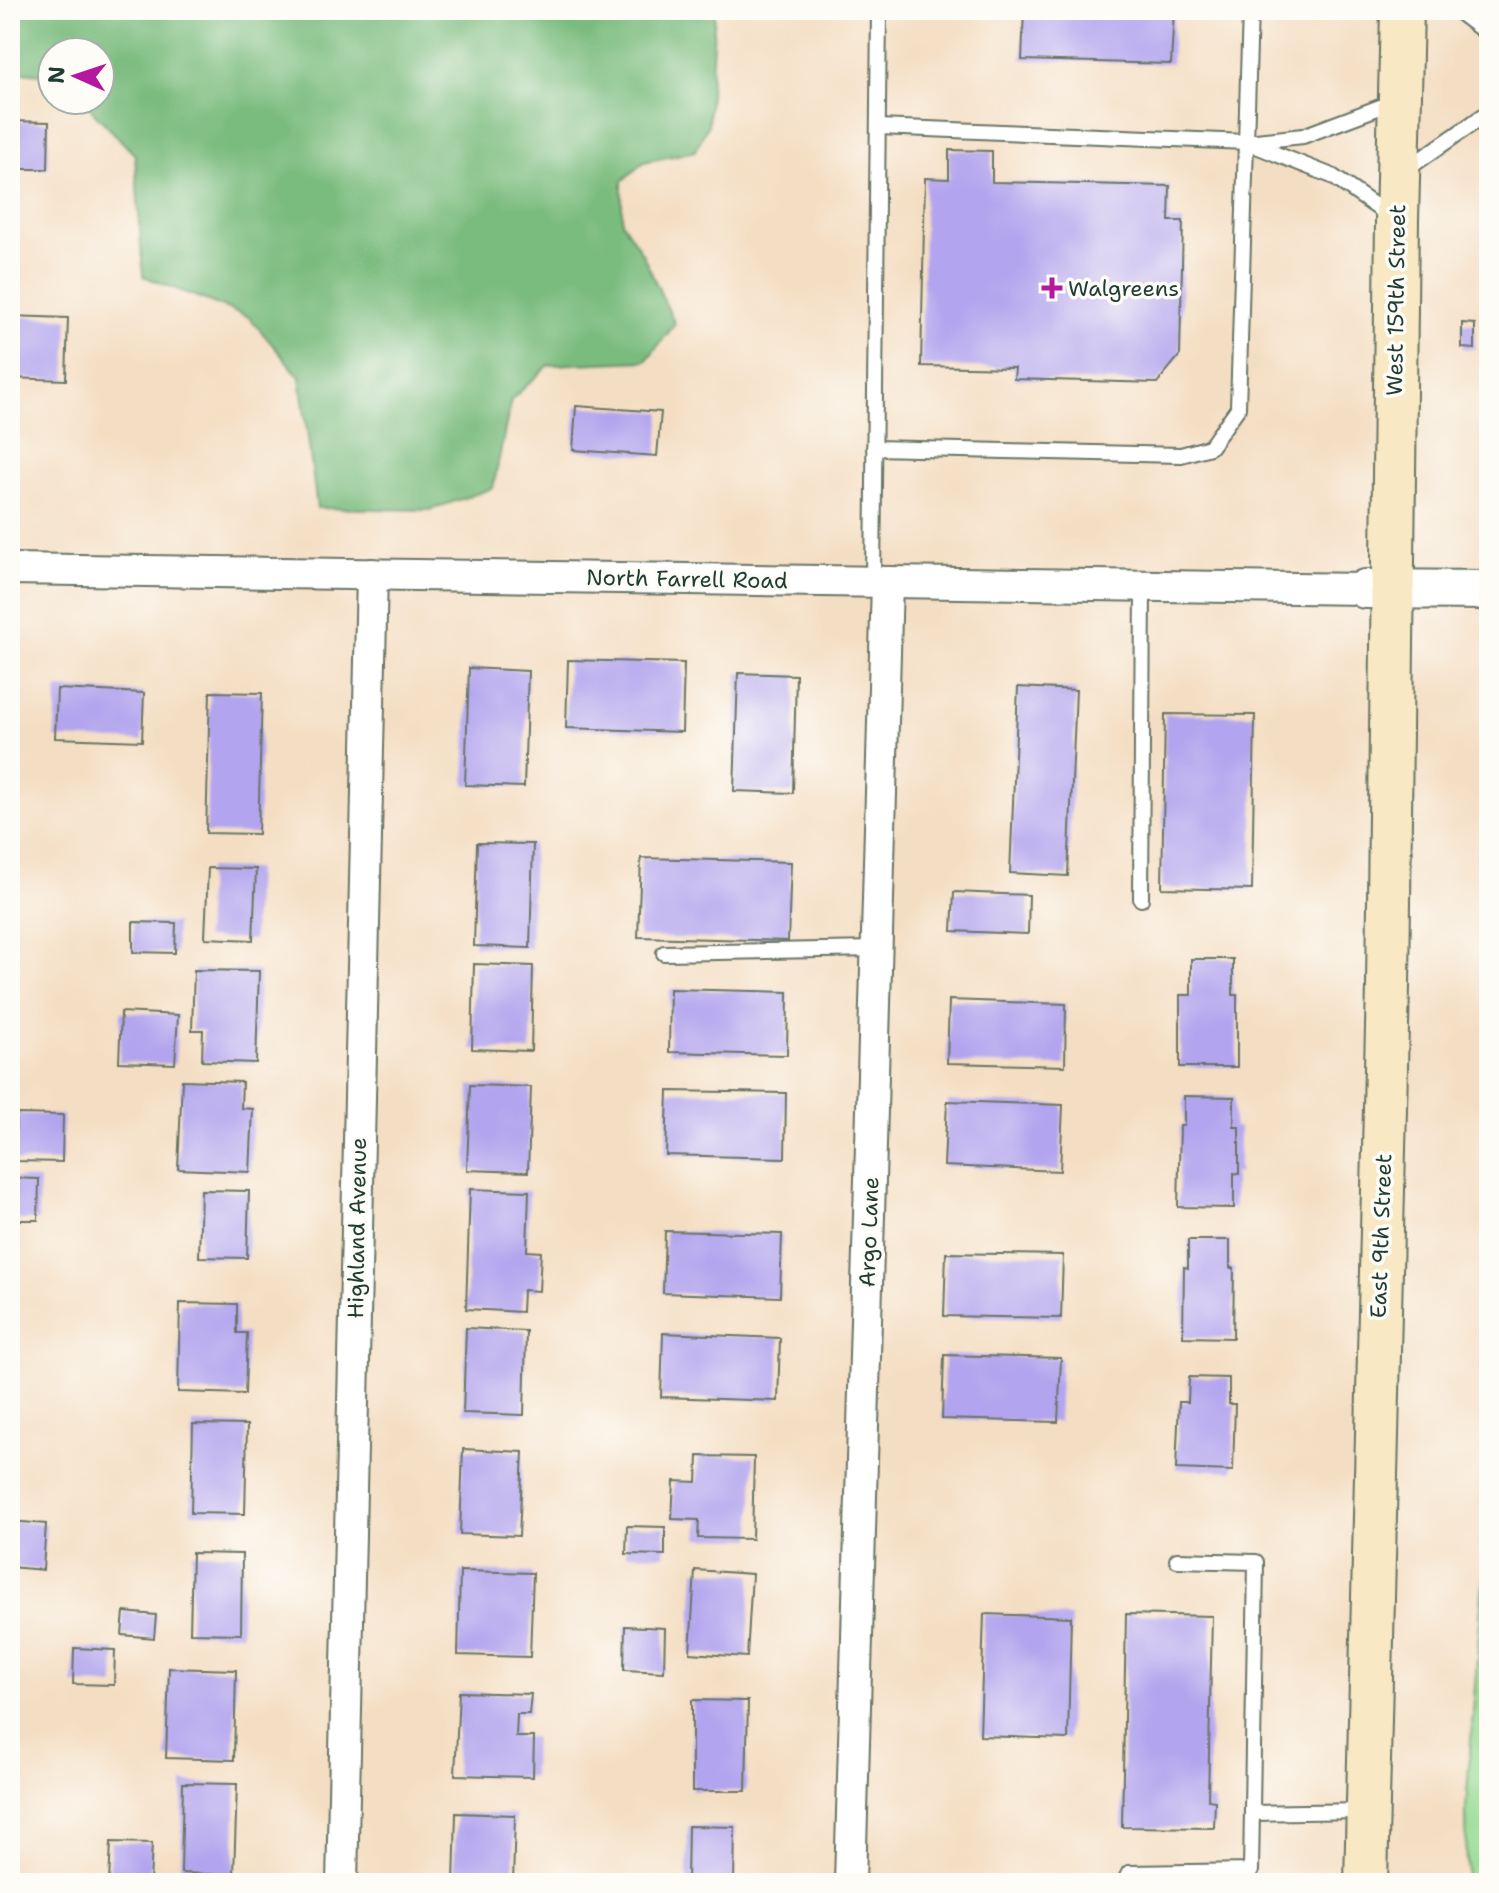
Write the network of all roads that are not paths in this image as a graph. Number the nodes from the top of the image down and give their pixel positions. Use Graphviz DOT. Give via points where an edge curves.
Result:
graph roads {
  1 [pos="879,10"];
  2 [pos="1250,10"];
  3 [pos="1402,10"];
  4 [pos="1456,10"];
  5 [pos="1489,35"];
  6 [pos="1400,99"];
  7 [pos="1489,112"];
  8 [pos="878,127"];
  9 [pos="1247,142"];
  10 [pos="1398,175"];
  11 [pos="1397,221"];
  12 [pos="874,448"];
  13 [pos="10,569"];
  14 [pos="372,574"];
  15 [pos="880,582"];
  16 [pos="1143,586"];
  17 [pos="1379,589"];
  18 [pos="1489,590"];
  19 [pos="1141,899"];
  20 [pos="877,949"];
  21 [pos="664,953"];
  22 [pos="1177,1560"];
  23 [pos="1368,1811"];
  24 [pos="1252,1813"];
  25 [pos="342,1883"];
  26 [pos="850,1883"];
  27 [pos="1124,1883"];
  28 [pos="1366,1883"];
  1 -- 8 [label="lane"];
  2 -- 9 [label="lane"];
  3 -- 6 [label="main road, West 159th Street"];
  4 -- 5 [label="lane"];
  6 -- 9 [label="lane" via="1303,136"];
  6 -- 10 [label="main road, West 159th Street"];
  7 -- 10 [label="lane"];
  8 -- 9 [label="lane"];
  8 -- 12 [label="lane"];
  9 -- 11 [label="lane" via="1332,176"];
  9 -- 12 [label="lane" via="1238,408 1210,447 1181,455"];
  10 -- 11 [label="main road, West 159th Street"];
  11 -- 17 [label="main road, West 159th Street"];
  12 -- 15 [label="lane"];
  13 -- 14 [label="street, North Farrell Road"];
  14 -- 15 [label="street, North Farrell Road"];
  14 -- 25 [label="street, Highland Avenue"];
  15 -- 16 [label="street, North Farrell Road"];
  15 -- 20 [label="street, Argo Lane"];
  16 -- 17 [label="street, North Farrell Road"];
  16 -- 19 [label="lane"];
  17 -- 18 [label="street"];
  17 -- 23 [label="main road, East 9th Street" via="1388,971"];
  20 -- 21 [label="lane"];
  20 -- 26 [label="street, Argo Lane"];
  22 -- 24 [label="lane" via="1256,1562"];
  23 -- 24 [label="lane"];
  23 -- 28 [label="main road, East 9th Street"];
  24 -- 27 [label="lane" via="1251,1871 1129,1873"];
}
